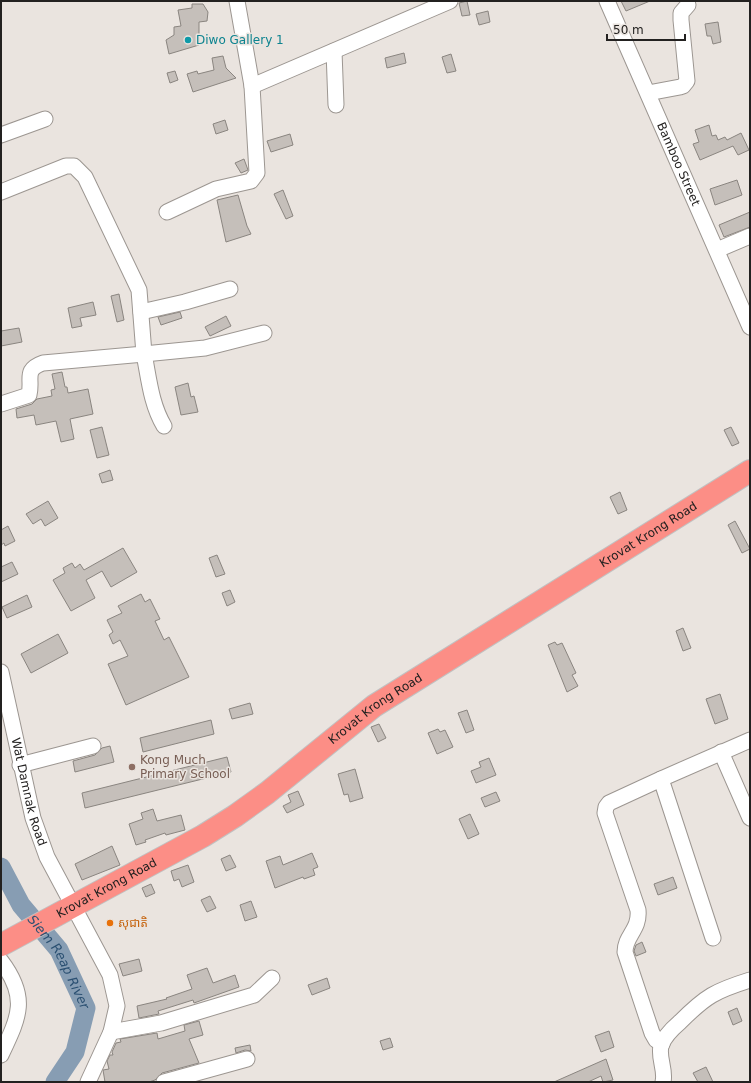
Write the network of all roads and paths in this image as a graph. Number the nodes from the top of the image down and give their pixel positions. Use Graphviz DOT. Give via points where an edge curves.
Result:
graph roads {
  1 [pos="236,1"];
  2 [pos="450,1"];
  3 [pos="607,1"];
  4 [pos="688,5"];
  5 [pos="334,51"];
  6 [pos="252,86"];
  7 [pos="648,93"];
  8 [pos="336,106"];
  9 [pos="45,119"];
  10 [pos="1,135"];
  11 [pos="1,192"];
  12 [pos="167,212"];
  13 [pos="750,236"];
  14 [pos="717,250"];
  15 [pos="230,289"];
  16 [pos="141,312"];
  17 [pos="750,327"];
  18 [pos="264,333"];
  19 [pos="144,354"];
  20 [pos="1,404"];
  21 [pos="164,426"];
  22 [pos="750,471"];
  23 [pos="1,672"];
  24 [pos="750,740"];
  25 [pos="93,746"];
  26 [pos="721,752"];
  27 [pos="20,764"];
  28 [pos="661,779"];
  29 [pos="750,818"];
  30 [pos="64,910"];
  31 [pos="713,938"];
  32 [pos="7,942"];
  33 [pos="1,961"];
  34 [pos="272,978"];
  35 [pos="750,980"];
  36 [pos="111,1032"];
  37 [pos="662,1044"];
  38 [pos="1,1055"];
  39 [pos="247,1059"];
  40 [pos="88,1082"];
  41 [pos="164,1082"];
  42 [pos="663,1082"];
  1 -- 6 [label="street"];
  2 -- 5 [label="street"];
  3 -- 7 [label="street, Bamboo Street"];
  4 -- 7 [label="street" via="681,13 687,81 683,86"];
  5 -- 6 [label="street"];
  5 -- 8 [label="street"];
  6 -- 12 [label="street" via="257,174 251,181 216,189"];
  7 -- 14 [label="street, Bamboo Street"];
  9 -- 10 [label="street"];
  11 -- 16 [label="street" via="66,166 79,169 134,278 139,290"];
  13 -- 14 [label="street"];
  14 -- 17 [label="street, Bamboo Street"];
  15 -- 16 [label="street"];
  16 -- 19 [label="street"];
  18 -- 19 [label="street" via="205,348"];
  19 -- 20 [label="street" via="43,363 30,373 29,395"];
  19 -- 21 [label="street" via="153,402"];
  22 -- 30 [label="highway, Krovat Krong Road" via="374,706 235,816 203,836"];
  23 -- 27 [label="street, Wat Damnak Road"];
  24 -- 26 [label="street"];
  25 -- 27 [label="street"];
  26 -- 28 [label="street"];
  26 -- 29 [label="street"];
  27 -- 30 [label="street, Wat Damnak Road" via="34,818"];
  28 -- 31 [label="street"];
  28 -- 37 [label="street" via="609,803 605,813 638,910 637,925 626,943 625,952 652,1033"];
  30 -- 32 [label="highway, Krovat Krong Road"];
  30 -- 36 [label="street, Wat Damnak Road" via="110,976 116,1006"];
  33 -- 38 [label="street" via="14,981 19,996 13,1030"];
  34 -- 36 [label="street" via="254,995 161,1023"];
  35 -- 37 [label="street" via="725,988 703,1000 669,1032"];
  36 -- 40 [label="street, Wat Damnak Road"];
  37 -- 42 [label="street" via="660,1052"];
  39 -- 41 [label="street"];
}
